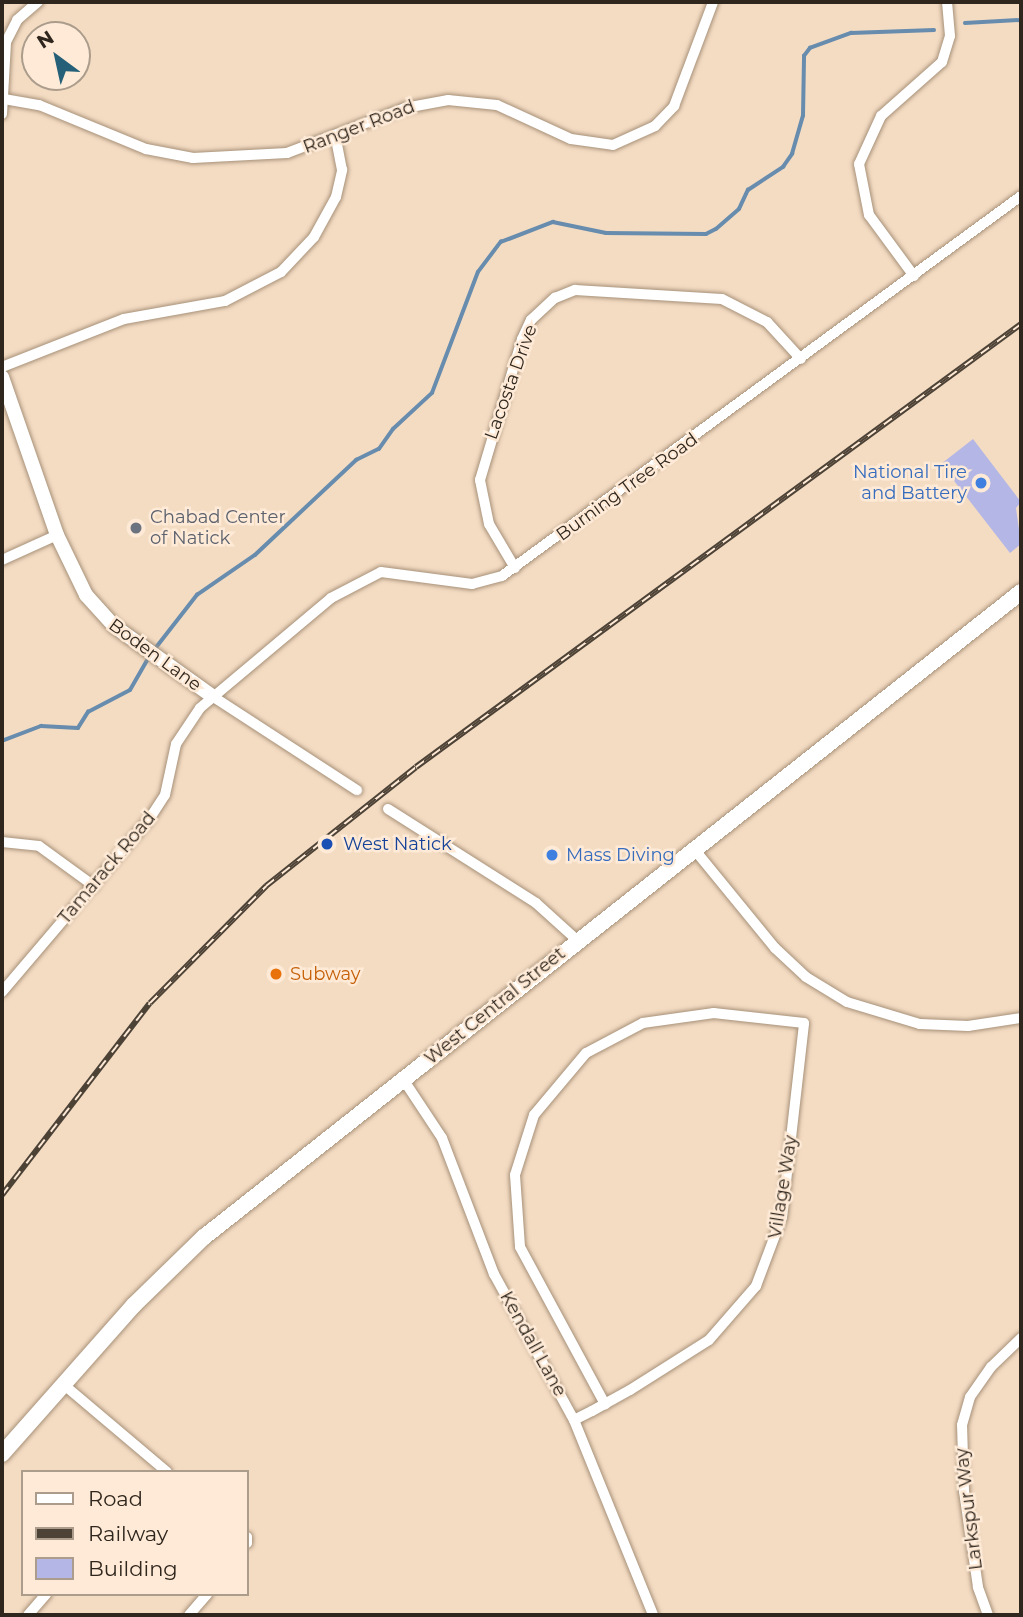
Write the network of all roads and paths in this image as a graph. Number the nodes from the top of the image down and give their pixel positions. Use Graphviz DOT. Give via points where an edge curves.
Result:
graph roads {
  1 [pos="38,2"];
  2 [pos="713,2"];
  3 [pos="947,2"];
  4 [pos="4,99"];
  5 [pos="2,114"];
  6 [pos="336,138"];
  7 [pos="1021,196"];
  8 [pos="914,276"];
  9 [pos="801,359"];
  10 [pos="2,367"];
  11 [pos="2,377"];
  12 [pos="57,535"];
  13 [pos="2,560"];
  14 [pos="515,569"];
  15 [pos="1021,592"];
  16 [pos="212,696"];
  17 [pos="357,790"];
  18 [pos="387,809"];
  19 [pos="2,842"];
  20 [pos="694,849"];
  21 [pos="94,886"];
  22 [pos="577,940"];
  23 [pos="2,992"];
  24 [pos="1021,1018"];
  25 [pos="403,1079"];
  26 [pos="1021,1338"];
  27 [pos="63,1384"];
  28 [pos="605,1404"];
  29 [pos="575,1420"];
  30 [pos="2,1454"];
  31 [pos="159,1470"];
  32 [pos="44,1596"];
  33 [pos="206,1596"];
  34 [pos="28,1615"];
  35 [pos="189,1615"];
  36 [pos="653,1615"];
  37 [pos="988,1615"];
  1 -- 4 [label="street" via="17,20 6,42"];
  2 -- 6 [label="street, Ranger Road" via="674,106 655,127 628,141 584,143 513,109 464,100 405,108"];
  3 -- 8 [label="street" via="950,36 943,62 881,116 859,164 860,189 869,215"];
  4 -- 5 [label="street"];
  4 -- 6 [label="street, Ranger Road" via="39,105 146,149 193,158 272,156"];
  6 -- 10 [label="street" via="342,170 336,197 314,237 281,272 225,301 124,319"];
  7 -- 8 [label="street, Burning Tree Road"];
  8 -- 9 [label="street, Burning Tree Road"];
  9 -- 14 [label="street, Burning Tree Road"];
  9 -- 14 [label="street, Lacosta Drive" via="767,322 722,299 575,290 555,298 531,320 522,339 480,480 489,524"];
  11 -- 12 [label="street, Boden Lane"];
  12 -- 13 [label="street"];
  12 -- 16 [label="street, Boden Lane" via="86,595 157,659"];
  14 -- 16 [label="street, Burning Tree Road" via="472,584 396,570 367,575 331,598"];
  15 -- 20 [label="main road, West Central Street"];
  16 -- 17 [label="street, Boden Lane"];
  16 -- 21 [label="street, Tamarack Road" via="176,744 158,807"];
  18 -- 22 [label="street" via="536,903"];
  19 -- 21 [label="street" via="39,846"];
  20 -- 22 [label="main road, West Central Street"];
  20 -- 24 [label="street" via="775,948 806,977 847,1002 920,1024 968,1026"];
  21 -- 23 [label="street, Tamarack Road"];
  22 -- 25 [label="main road, West Central Street"];
  25 -- 27 [label="main road, West Central Street" via="204,1237"];
  25 -- 29 [label="street, Kendall Lane" via="442,1138 494,1274"];
  26 -- 37 [label="street, Larkspur Way" via="984,1377 962,1424 964,1491 978,1587"];
  27 -- 30 [label="main road, West Central Street"];
  27 -- 31 [label="street"];
  28 -- 28 [label="street, Village Way" via="709,1340 756,1286 782,1217 804,1023 714,1013 643,1023 586,1053 534,1115 515,1175 520,1247"];
  28 -- 29 [label="street, Village Way"];
  29 -- 36 [label="street, Kendall Lane"];
  32 -- 34 [label="street"];
  33 -- 35 [label="street"];
}
